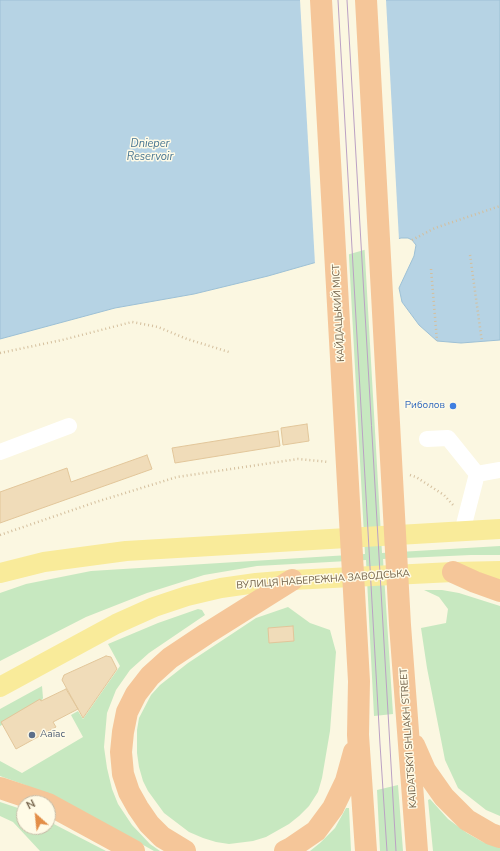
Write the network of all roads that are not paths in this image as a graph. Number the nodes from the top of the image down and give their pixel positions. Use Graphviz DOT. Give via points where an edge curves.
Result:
graph roads {
  1 [pos="321,0"];
  2 [pos="366,0"];
  3 [pos="69,426"];
  4 [pos="427,440"];
  5 [pos="0,452"];
  6 [pos="500,470"];
  7 [pos="477,474"];
  8 [pos="463,525"];
  9 [pos="500,529"];
  10 [pos="500,571"];
  11 [pos="454,572"];
  12 [pos="0,573"];
  13 [pos="292,580"];
  14 [pos="500,591"];
  15 [pos="0,687"];
  16 [pos="408,731"];
  17 [pos="358,735"];
  18 [pos="0,788"];
  19 [pos="21,795"];
  20 [pos="56,808"];
  21 [pos="500,837"];
  22 [pos="134,851"];
  23 [pos="185,851"];
  24 [pos="285,851"];
  25 [pos="366,851"];
  26 [pos="418,851"];
  1 -- 17 [label="highway, КАЙДАЦЬКИЙ МІСТ" via="359,681"];
  2 -- 16 [label="highway, KAIDATSKYI SHLIAKH STREET"];
  3 -- 5 [label="lane"];
  4 -- 7 [label="lane" via="448,438"];
  6 -- 7 [label="lane"];
  7 -- 8 [label="lane"];
  8 -- 9 [label="main road"];
  8 -- 12 [label="main road" via="126,551 44,562"];
  10 -- 11 [label="main road, ВУЛИЦЯ НАБЕРЕЖНА ЗАВОДСЬКА"];
  11 -- 13 [label="main road, ВУЛИЦЯ НАБЕРЕЖНА ЗАВОДСЬКА"];
  11 -- 14 [label="highway"];
  13 -- 15 [label="main road, ВУЛИЦЯ НАБЕРЕЖНА ЗАВОДСЬКА" via="221,588 154,607 116,624"];
  13 -- 23 [label="highway" via="170,658 150,676 136,694 127,712 121,752 123,774 129,792 149,824 162,837"];
  16 -- 21 [label="highway" via="425,770 444,797 467,820"];
  16 -- 26 [label="highway, KAIDATSKYI SHLIAKH STREET"];
  17 -- 24 [label="highway" via="346,781 333,808 316,831"];
  17 -- 25 [label="highway"];
  18 -- 19 [label="highway"];
  20 -- 22 [label="highway"];
}
